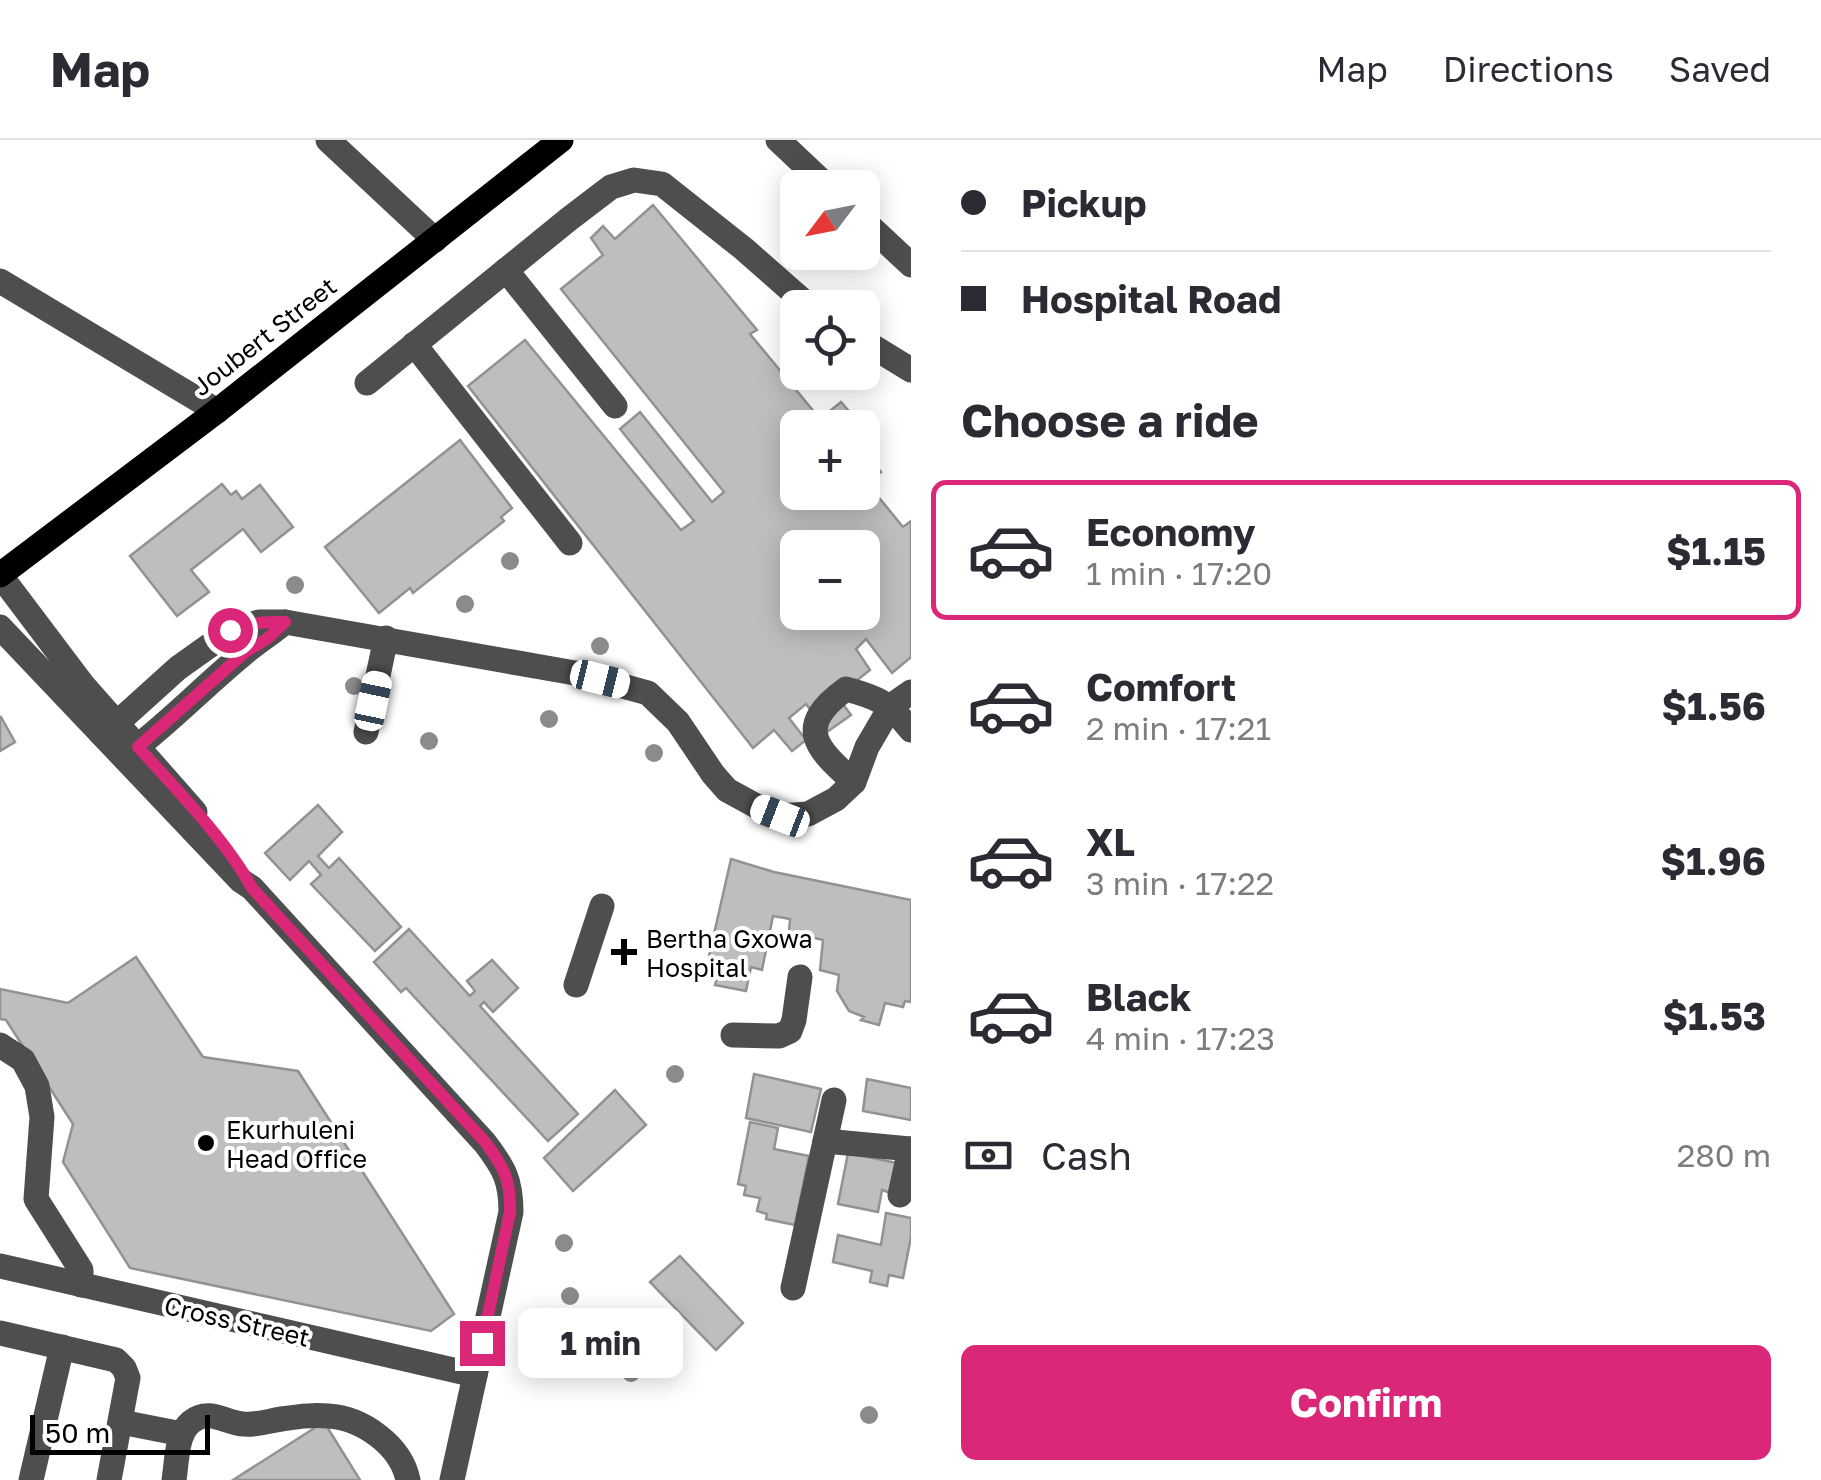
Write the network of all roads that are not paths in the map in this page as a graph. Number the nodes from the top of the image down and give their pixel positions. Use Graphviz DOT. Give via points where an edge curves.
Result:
graph roads {
  1 [pos="328,140"];
  2 [pos="561,140"];
  3 [pos="778,140"];
  4 [pos="810,170"];
  5 [pos="880,236"];
  6 [pos="435,240"];
  7 [pos="911,264"];
  8 [pos="506,270"];
  9 [pos="0,281"];
  10 [pos="791,290"];
  11 [pos="414,344"];
  12 [pos="880,351"];
  13 [pos="911,370"];
  14 [pos="367,383"];
  15 [pos="615,406"];
  16 [pos="217,411"];
  17 [pos="570,543"];
  18 [pos="0,575"];
  19 [pos="285,622"];
  20 [pos="0,626"];
  21 [pos="386,638"];
  22 [pos="901,699"];
  23 [pos="109,728"];
  24 [pos="911,730"];
  25 [pos="366,732"];
  26 [pos="131,752"];
  27 [pos="854,782"];
  28 [pos="602,906"];
  29 [pos="800,977"];
  30 [pos="576,985"];
  31 [pos="732,1035"];
  32 [pos="0,1044"];
  33 [pos="834,1100"];
  34 [pos="825,1142"];
  35 [pos="911,1149"];
  36 [pos="900,1195"];
  37 [pos="0,1266"];
  38 [pos="81,1285"];
  39 [pos="793,1288"];
  40 [pos="0,1332"];
  41 [pos="62,1347"];
  42 [pos="474,1376"];
  43 [pos="121,1422"];
  44 [pos="182,1434"];
  45 [pos="31,1480"];
  46 [pos="109,1480"];
  47 [pos="174,1480"];
  48 [pos="408,1480"];
  49 [pos="452,1480"];
  1 -- 6 [label="street"];
  2 -- 6 [label="main road, Joubert Street"];
  3 -- 4 [label="street"];
  5 -- 7 [label="street"];
  6 -- 16 [label="main road, Joubert Street"];
  8 -- 10 [label="street" via="611,187 634,180 662,184"];
  8 -- 11 [label="street"];
  8 -- 15 [label="street"];
  9 -- 16 [label="street"];
  11 -- 14 [label="street"];
  11 -- 17 [label="street"];
  12 -- 13 [label="street"];
  16 -- 18 [label="main road, Joubert Street"];
  18 -- 23 [label="street"];
  19 -- 21 [label="street"];
  19 -- 23 [label="street" via="230,630"];
  19 -- 26 [label="street"];
  20 -- 23 [label="street"];
  21 -- 25 [label="street"];
  21 -- 27 [label="street" via="648,692 727,790 780,816 808,814"];
  22 -- 24 [label="street"];
  22 -- 27 [label="street" via="867,747"];
  22 -- 27 [label="street" via="846,689 821,710 817,742"];
  23 -- 26 [label="street"];
  26 -- 42 [label="street" via="506,1172 510,1212"];
  28 -- 30 [label="street"];
  29 -- 31 [label="street" via="790,1031"];
  32 -- 38 [label="street" via="23,1060 37,1086 42,1116 36,1199 81,1270"];
  33 -- 34 [label="street"];
  34 -- 35 [label="street"];
  34 -- 39 [label="street"];
  35 -- 36 [label="street"];
  37 -- 38 [label="street, Cross Street"];
  38 -- 42 [label="street, Cross Street"];
  40 -- 41 [label="street"];
  41 -- 43 [label="street" via="116,1360 124,1368"];
  41 -- 45 [label="street"];
  42 -- 49 [label="street"];
  43 -- 44 [label="street"];
  43 -- 46 [label="street"];
  44 -- 47 [label="street"];
  44 -- 48 [label="street" via="192,1420 212,1414 243,1424 329,1416 392,1446"];
}
